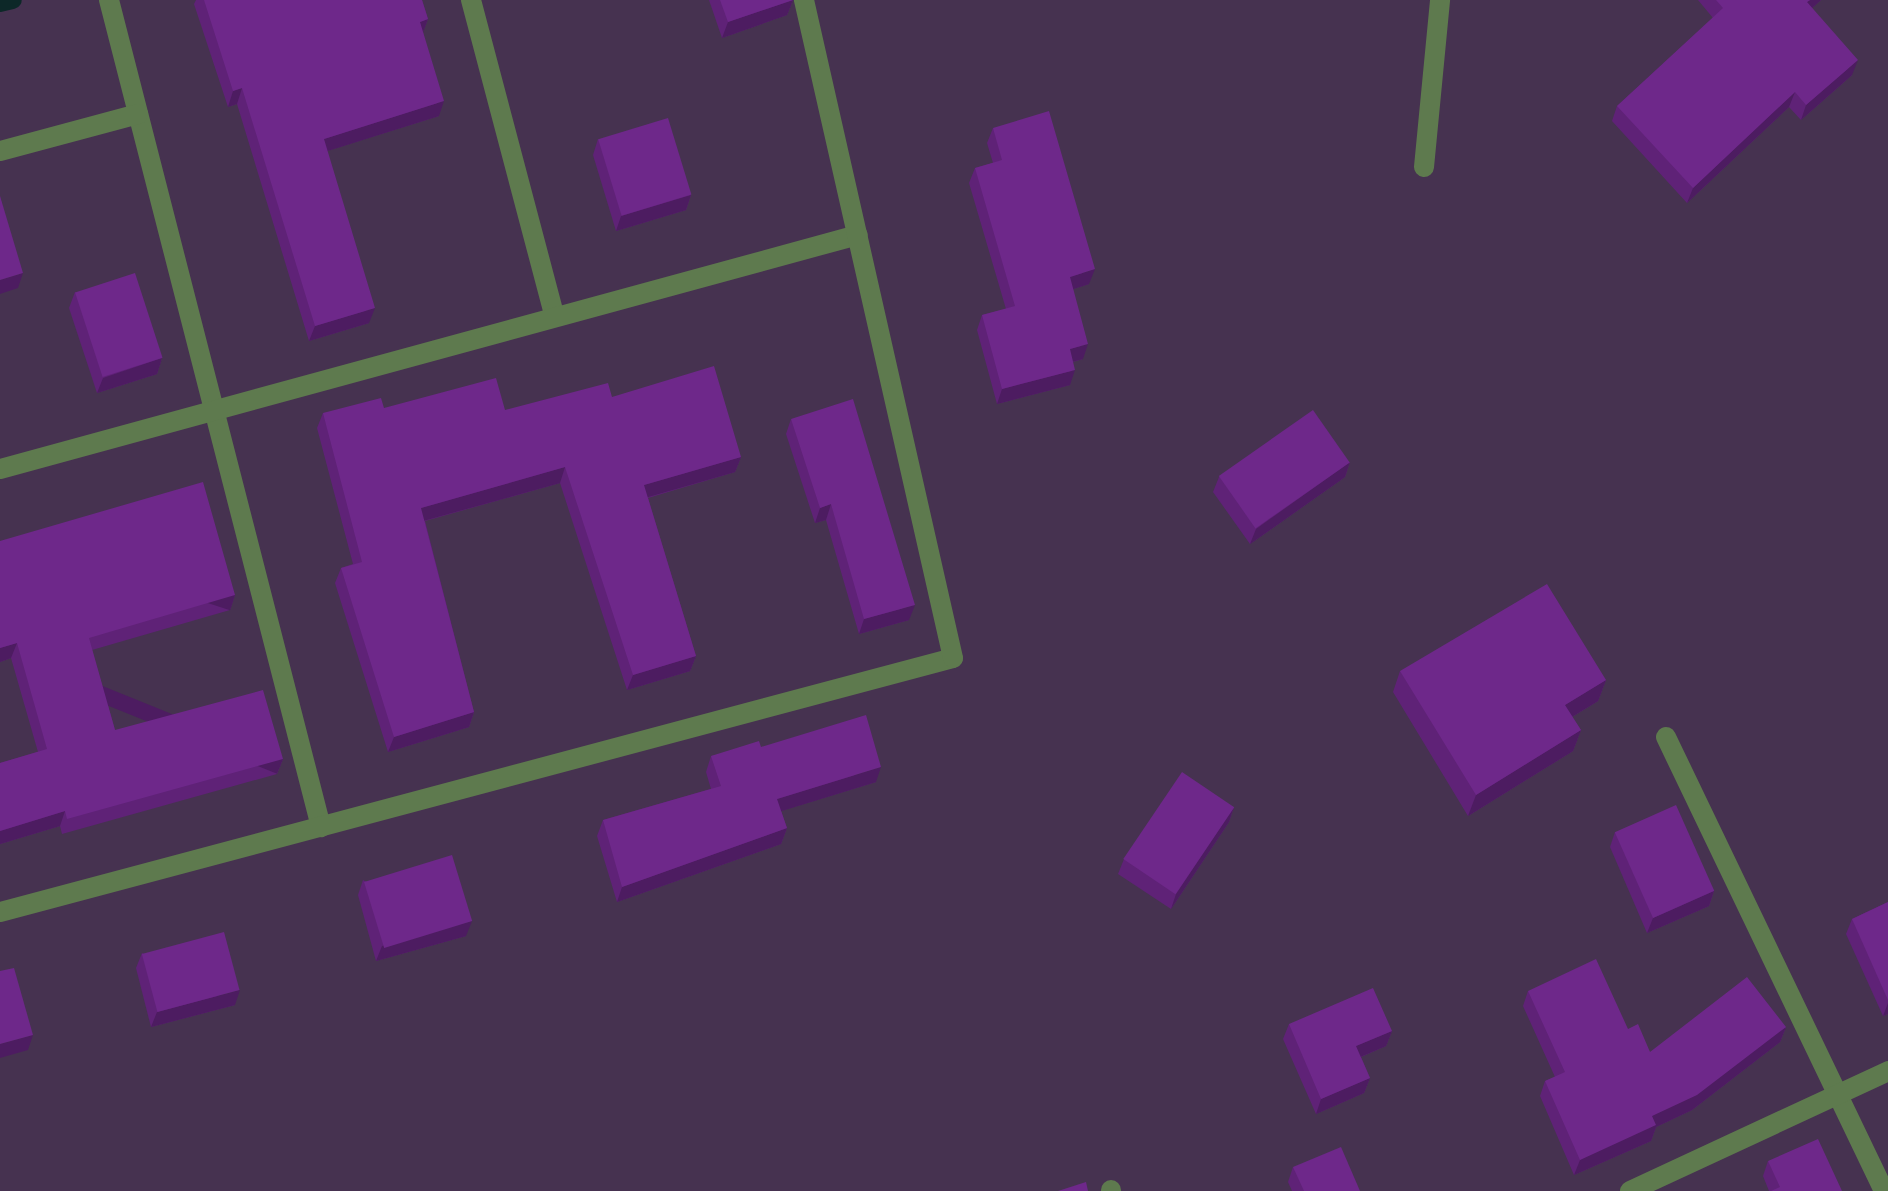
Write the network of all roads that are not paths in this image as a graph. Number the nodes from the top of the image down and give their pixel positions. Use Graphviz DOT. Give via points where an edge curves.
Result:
graph roads {
  1 [pos="109,0"];
  2 [pos="471,0"];
  3 [pos="804,0"];
  4 [pos="1440,0"];
  5 [pos="138,114"];
  6 [pos="0,151"];
  7 [pos="1424,167"];
  8 [pos="858,235"];
  9 [pos="554,314"];
  10 [pos="214,410"];
  11 [pos="0,469"];
  12 [pos="1666,737"];
  13 [pos="321,827"];
  14 [pos="0,912"];
  15 [pos="1888,1071"];
  16 [pos="1838,1094"];
  17 [pos="1630,1191"];
  18 [pos="1884,1191"];
  1 -- 5 [label="street"];
  2 -- 9 [label="street"];
  3 -- 8 [label="street"];
  4 -- 7 [label="street"];
  5 -- 6 [label="street"];
  5 -- 10 [label="street"];
  8 -- 9 [label="street"];
  8 -- 13 [label="street" via="953,658"];
  9 -- 10 [label="street"];
  10 -- 11 [label="street"];
  10 -- 13 [label="street"];
  12 -- 16 [label="street"];
  13 -- 14 [label="street"];
  15 -- 16 [label="street"];
  16 -- 17 [label="street"];
  16 -- 18 [label="street"];
}
